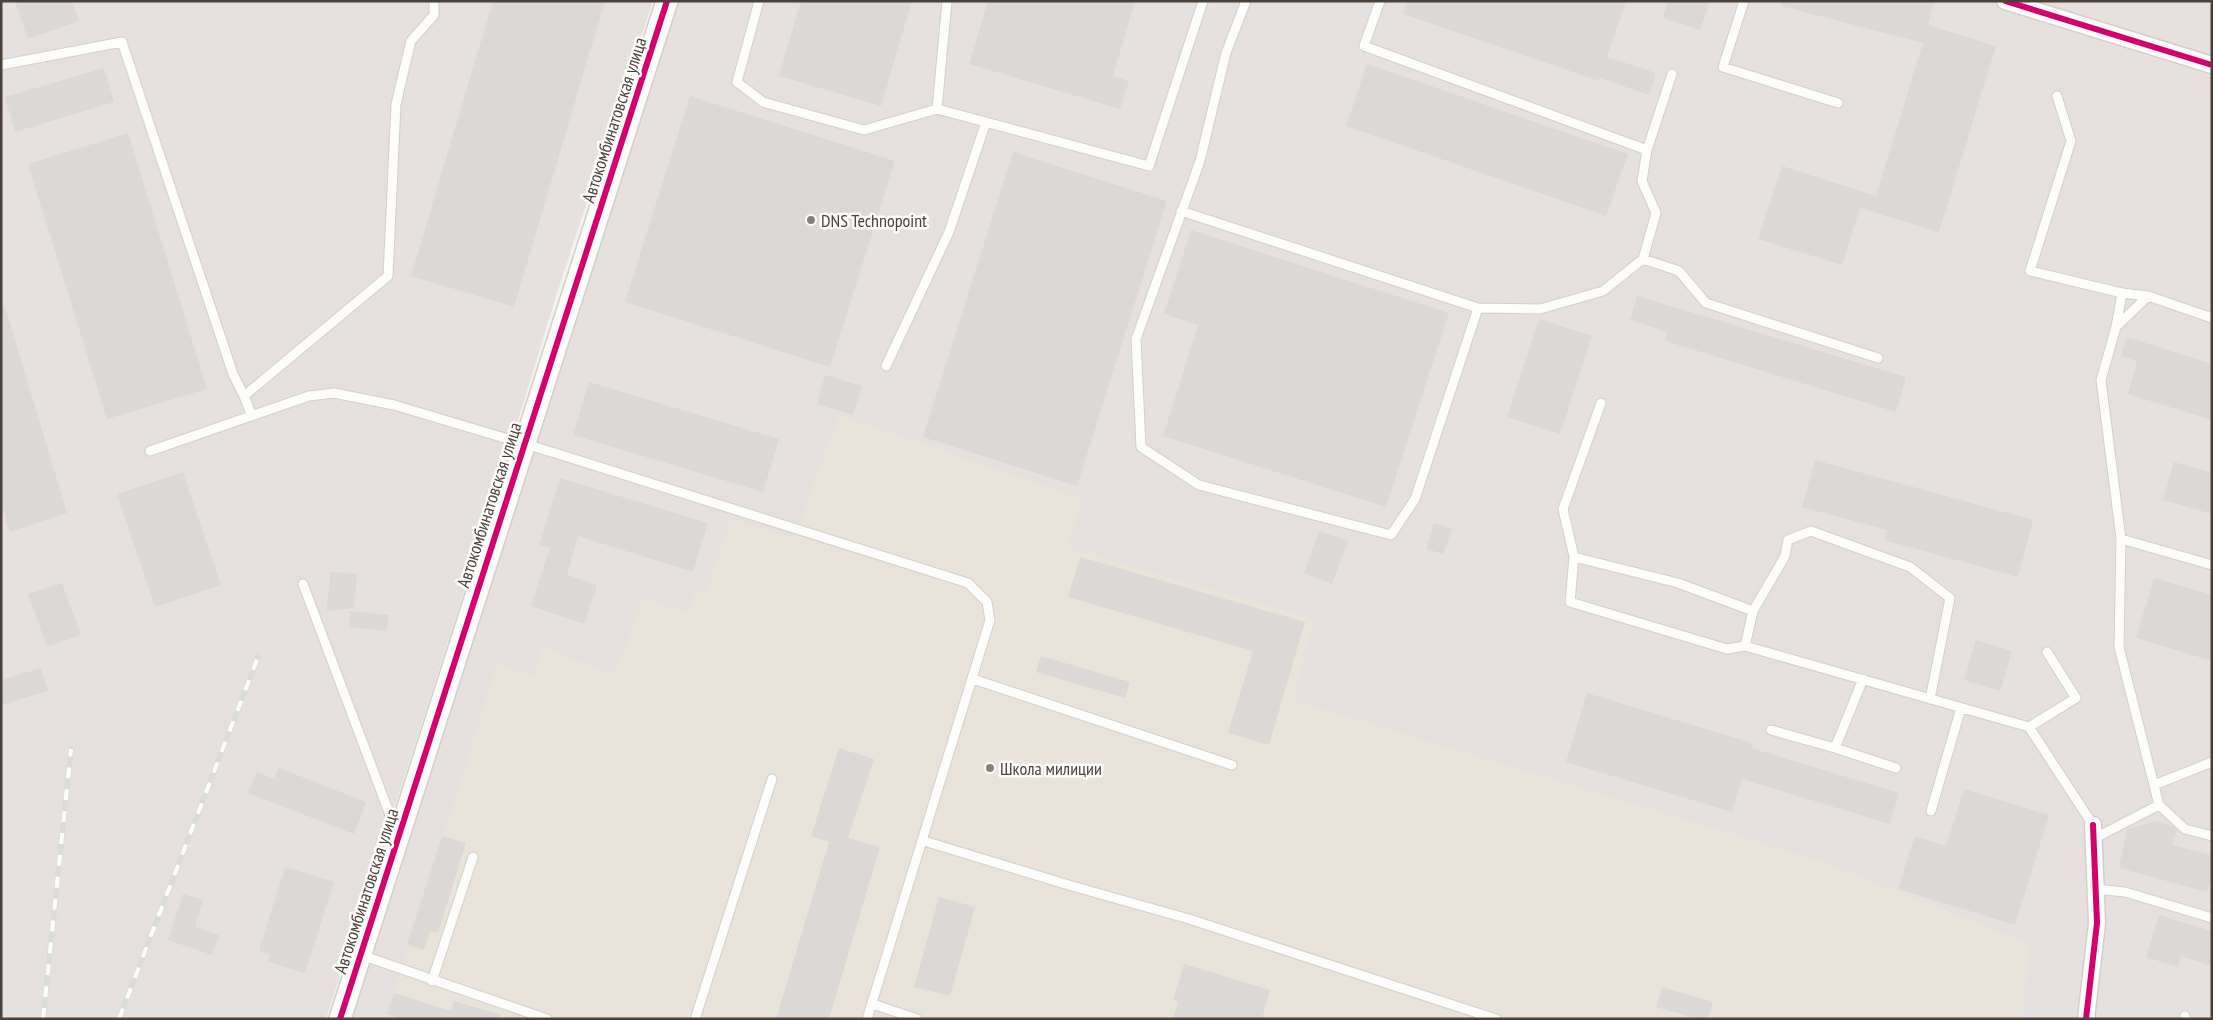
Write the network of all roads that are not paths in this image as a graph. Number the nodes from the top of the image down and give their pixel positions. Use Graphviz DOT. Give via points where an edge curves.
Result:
graph roads {
  1 [pos="434,1"];
  2 [pos="667,1"];
  3 [pos="759,1"];
  4 [pos="947,1"];
  5 [pos="1203,1"];
  6 [pos="1246,1"];
  7 [pos="1380,1"];
  8 [pos="1744,1"];
  9 [pos="2005,1"];
  10 [pos="1,65"];
  11 [pos="2212,65"];
  12 [pos="1672,74"];
  13 [pos="2057,96"];
  14 [pos="1838,103"];
  15 [pos="937,109"];
  16 [pos="986,122"];
  17 [pos="1647,150"];
  18 [pos="1181,211"];
  19 [pos="1643,259"];
  20 [pos="2122,293"];
  21 [pos="2148,296"];
  22 [pos="1478,308"];
  23 [pos="2212,318"];
  24 [pos="2116,327"];
  25 [pos="1878,358"];
  26 [pos="886,366"];
  27 [pos="244,396"];
  28 [pos="1601,403"];
  29 [pos="252,416"];
  30 [pos="524,444"];
  31 [pos="150,451"];
  32 [pos="2121,539"];
  33 [pos="1574,557"];
  34 [pos="2212,565"];
  35 [pos="303,584"];
  36 [pos="1753,611"];
  37 [pos="1745,646"];
  38 [pos="2047,652"];
  39 [pos="973,679"];
  40 [pos="1863,679"];
  41 [pos="1930,699"];
  42 [pos="1961,708"];
  43 [pos="2029,727"];
  44 [pos="1771,730"];
  45 [pos="1835,748"];
  46 [pos="2211,762"];
  47 [pos="1232,765"];
  48 [pos="1896,768"];
  49 [pos="772,779"];
  50 [pos="2154,785"];
  51 [pos="2158,805"];
  52 [pos="1931,811"];
  53 [pos="2094,831"];
  54 [pos="2212,836"];
  55 [pos="399,838"];
  56 [pos="924,841"];
  57 [pos="473,857"];
  58 [pos="2096,888"];
  59 [pos="2212,918"];
  60 [pos="361,955"];
  61 [pos="432,981"];
  62 [pos="873,1004"];
  63 [pos="340,1019"];
  64 [pos="547,1019"];
  65 [pos="696,1019"];
  66 [pos="867,1019"];
  67 [pos="917,1019"];
  68 [pos="1496,1019"];
  69 [pos="2086,1019"];
  1 -- 27 [label="lane" via="434,15 411,41 396,104 388,276"];
  2 -- 30 [label="street, Автокомбинатовская улица"];
  3 -- 15 [label="lane" via="737,82 763,102 864,130"];
  4 -- 15 [label="lane"];
  5 -- 16 [label="lane" via="1149,166"];
  6 -- 18 [label="lane" via="1226,53 1200,161"];
  7 -- 17 [label="lane" via="1364,46"];
  8 -- 14 [label="lane" via="1723,67"];
  9 -- 11 [label="street"];
  10 -- 27 [label="lane" via="122,42 233,374"];
  12 -- 17 [label="lane"];
  13 -- 20 [label="lane" via="2072,141 2030,271"];
  15 -- 16 [label="lane"];
  16 -- 26 [label="lane" via="949,232"];
  17 -- 19 [label="lane" via="1642,181 1656,213"];
  18 -- 22 [label="lane"];
  18 -- 22 [label="lane" via="1136,339 1141,447 1199,485 1391,535 1415,499"];
  19 -- 22 [label="lane" via="1603,291 1540,309"];
  19 -- 25 [label="lane" via="1678,271 1706,303"];
  20 -- 21 [label="lane"];
  20 -- 24 [label="lane"];
  21 -- 23 [label="lane"];
  21 -- 24 [label="lane"];
  24 -- 32 [label="lane" via="2101,380"];
  27 -- 29 [label="lane"];
  28 -- 33 [label="lane" via="1563,509"];
  29 -- 30 [label="lane" via="309,396 334,393 394,406"];
  29 -- 31 [label="lane"];
  30 -- 39 [label="lane" via="968,583 987,602 990,620"];
  30 -- 55 [label="street, Автокомбинатовская улица"];
  32 -- 34 [label="lane"];
  32 -- 50 [label="lane" via="2119,647"];
  33 -- 36 [label="lane" via="1678,583"];
  33 -- 37 [label="lane" via="1570,602 1727,649"];
  35 -- 55 [label="lane"];
  36 -- 37 [label="lane"];
  36 -- 41 [label="lane" via="1785,556 1788,540 1811,531 1910,567 1950,598"];
  37 -- 40 [label="lane"];
  38 -- 43 [label="lane" via="2076,698"];
  39 -- 47 [label="lane"];
  39 -- 56 [label="lane"];
  40 -- 41 [label="lane"];
  40 -- 45 [label="lane"];
  41 -- 42 [label="lane"];
  42 -- 43 [label="lane"];
  42 -- 52 [label="lane"];
  43 -- 53 [label="lane"];
  44 -- 45 [label="lane"];
  45 -- 48 [label="lane"];
  46 -- 50 [label="lane"];
  49 -- 65 [label="lane"];
  50 -- 51 [label="lane"];
  51 -- 53 [label="lane"];
  51 -- 54 [label="lane" via="2185,829"];
  53 -- 58 [label="street"];
  55 -- 60 [label="street, Автокомбинатовская улица"];
  56 -- 62 [label="lane"];
  56 -- 68 [label="lane" via="1189,918"];
  57 -- 61 [label="lane"];
  58 -- 59 [label="lane" via="2125,892"];
  58 -- 69 [label="street" via="2097,923"];
  60 -- 61 [label="lane"];
  60 -- 63 [label="street, Автокомбинатовская улица"];
  61 -- 64 [label="lane"];
  62 -- 66 [label="lane"];
  62 -- 67 [label="lane"];
}
